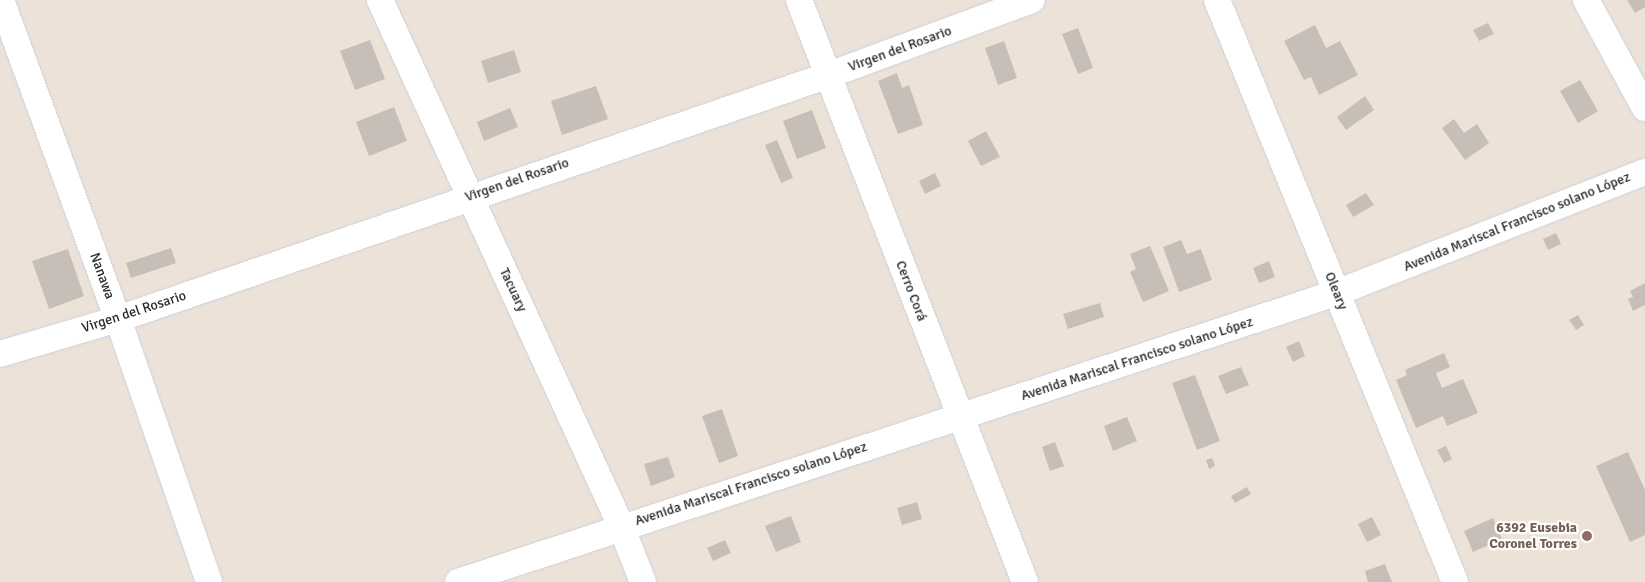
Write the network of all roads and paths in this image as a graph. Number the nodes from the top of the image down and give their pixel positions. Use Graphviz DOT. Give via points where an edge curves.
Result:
graph roads {
  1 [pos="1,0"];
  2 [pos="380,0"];
  3 [pos="799,0"];
  4 [pos="1032,0"];
  5 [pos="1217,0"];
  6 [pos="1586,0"];
  7 [pos="829,75"];
  8 [pos="1645,108"];
  9 [pos="1645,172"];
  10 [pos="470,196"];
  11 [pos="1336,293"];
  12 [pos="118,319"];
  13 [pos="0,354"];
  14 [pos="959,417"];
  15 [pos="621,526"];
  16 [pos="209,582"];
  17 [pos="458,582"];
  18 [pos="643,582"];
  19 [pos="1025,582"];
  20 [pos="1455,582"];
  1 -- 12 [label="street, Nanawa"];
  2 -- 10 [label="street, Tacuary"];
  3 -- 7 [label="street, Cerro Corá"];
  4 -- 7 [label="street, Virgen del Rosario"];
  5 -- 11 [label="street, Oleary"];
  6 -- 8 [label="street"];
  7 -- 10 [label="street, Virgen del Rosario"];
  7 -- 14 [label="street, Cerro Corá"];
  9 -- 11 [label="street, Avenida Mariscal Francisco solano López"];
  10 -- 12 [label="street, Virgen del Rosario"];
  10 -- 15 [label="street, Tacuary"];
  11 -- 14 [label="street, Avenida Mariscal Francisco solano López"];
  11 -- 20 [label="street, Oleary"];
  12 -- 13 [label="street, Virgen del Rosario"];
  12 -- 16 [label="street, Nanawa"];
  14 -- 15 [label="street, Avenida Mariscal Francisco solano López"];
  14 -- 19 [label="street, Cerro Corá"];
  15 -- 17 [label="street, Avenida Mariscal Francisco solano López"];
  15 -- 18 [label="street, Tacuary"];
}
